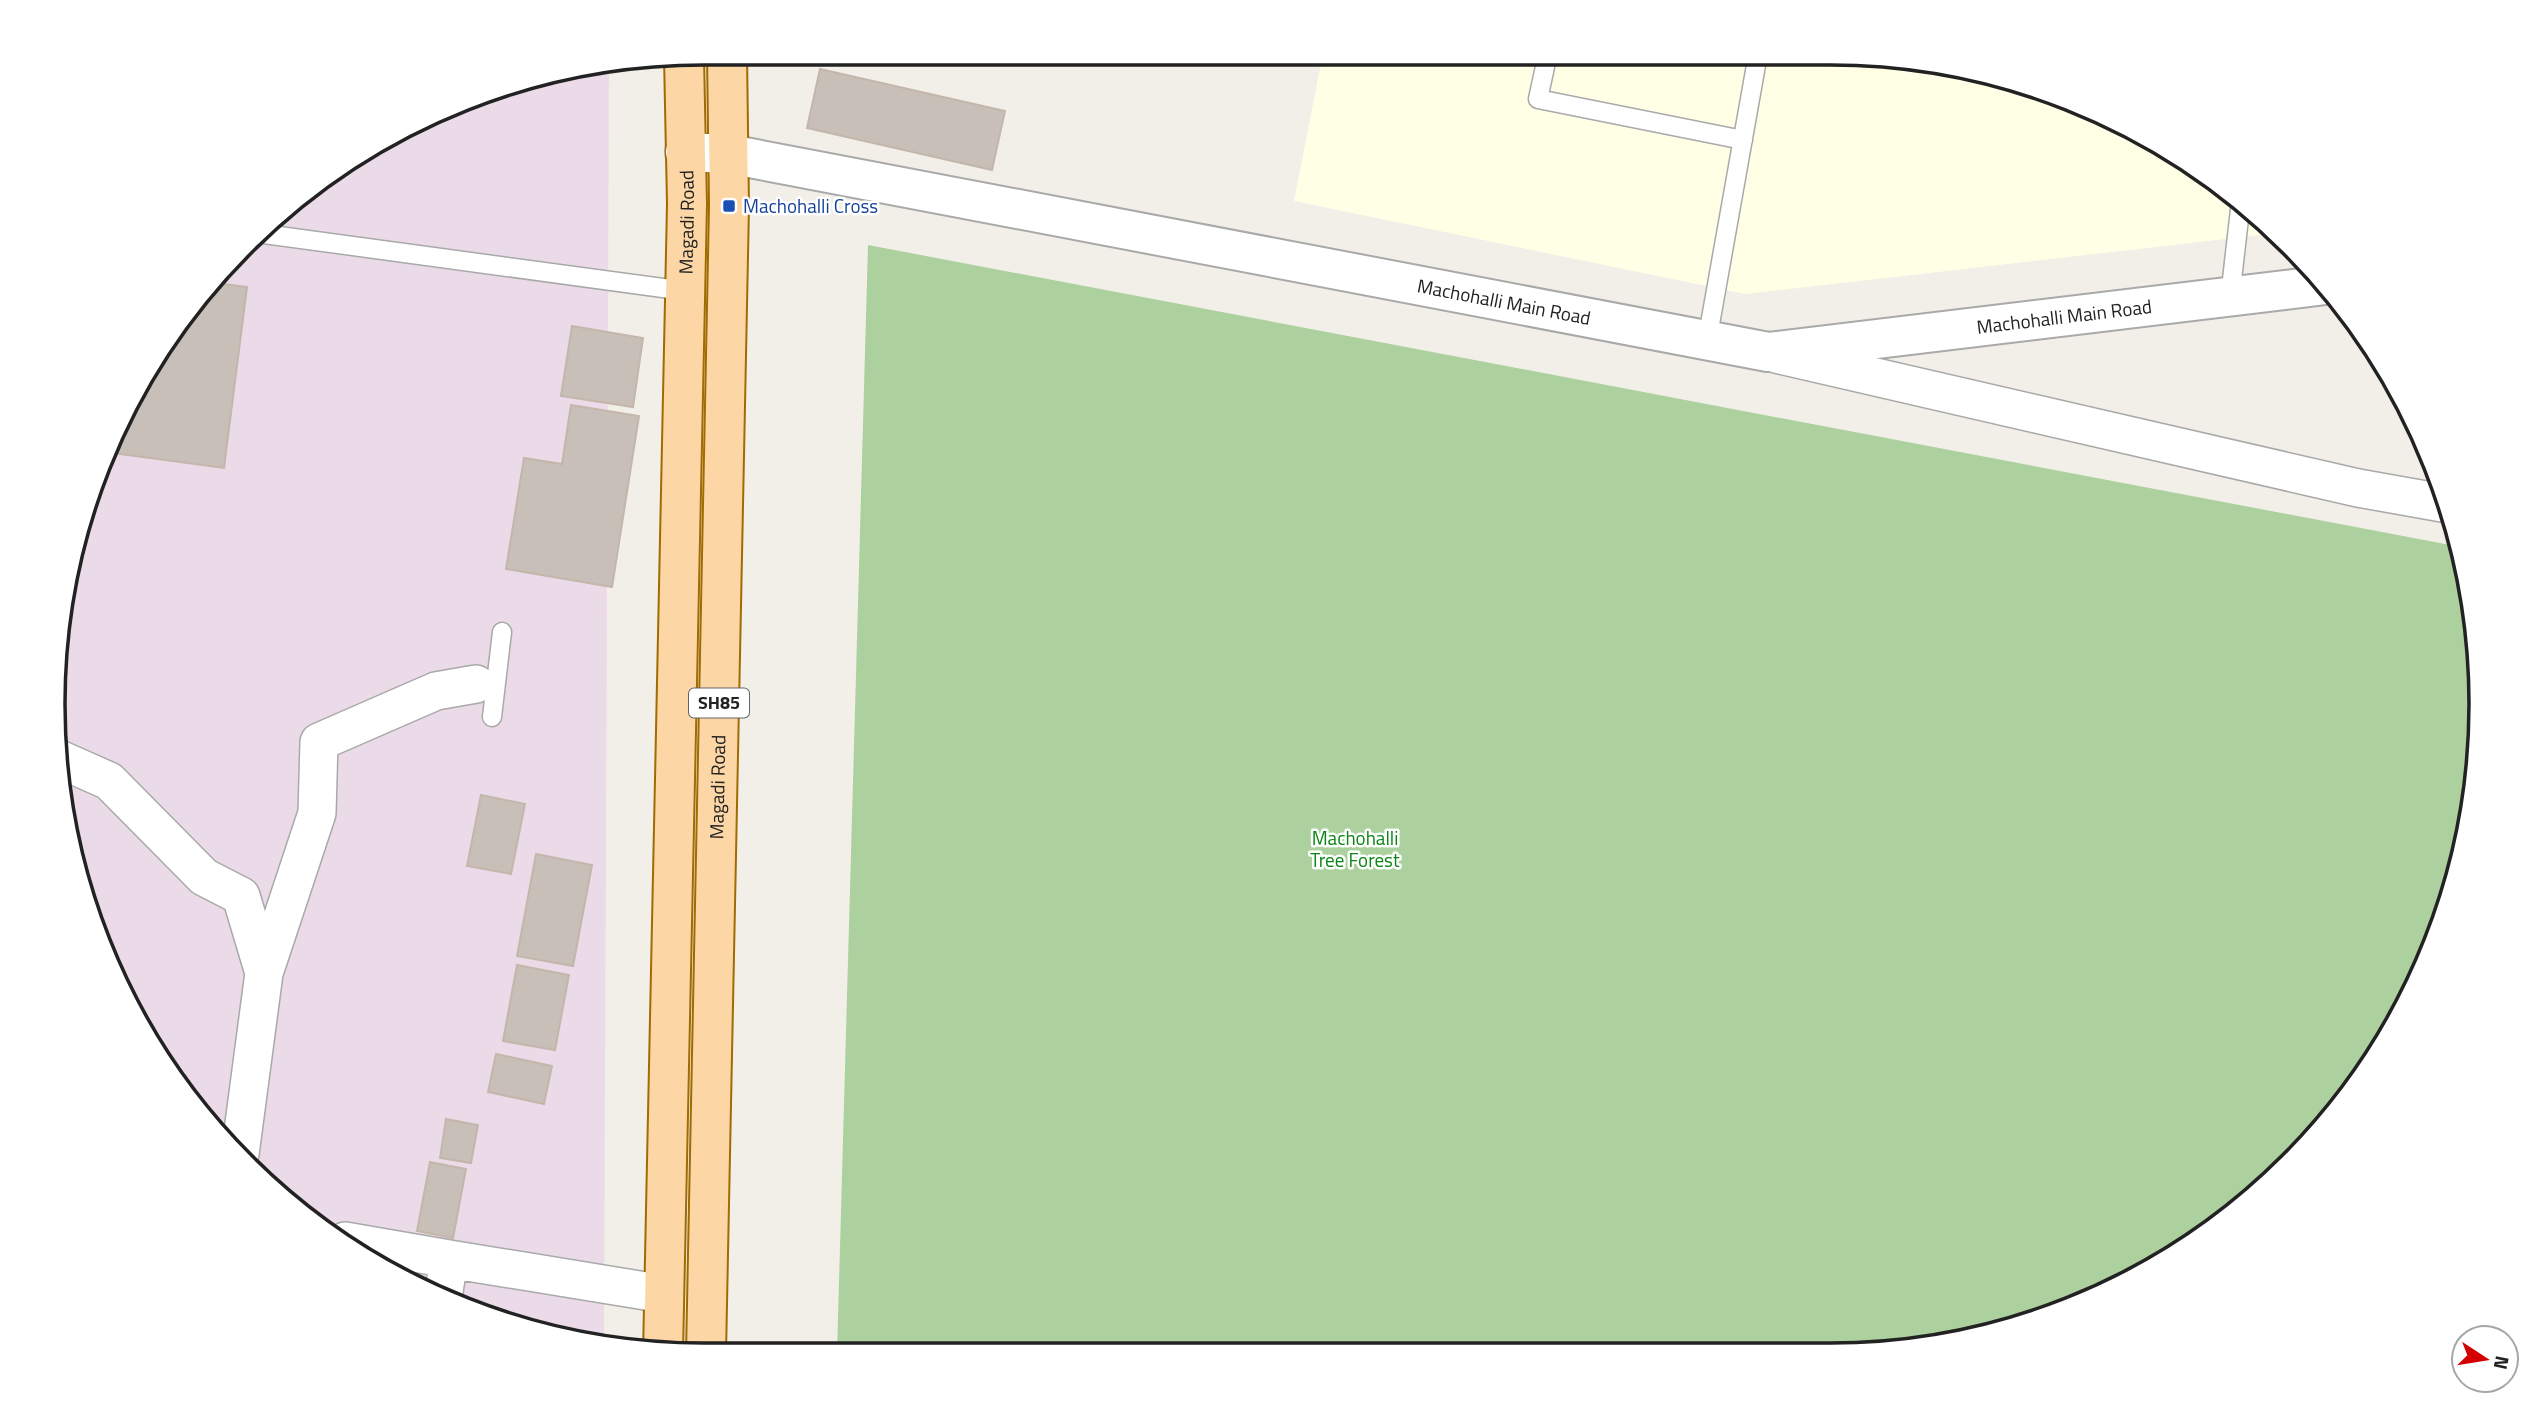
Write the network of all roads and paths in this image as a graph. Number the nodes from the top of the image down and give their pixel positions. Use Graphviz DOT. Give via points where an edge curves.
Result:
graph roads {
  1 [pos="684,65"];
  2 [pos="727,65"];
  3 [pos="1546,65"];
  4 [pos="1756,65"];
  5 [pos="1743,140"];
  6 [pos="685,152"];
  7 [pos="729,154"];
  8 [pos="2240,214"];
  9 [pos="270,235"];
  10 [pos="2314,287"];
  11 [pos="685,290"];
  12 [pos="2230,297"];
  13 [pos="1707,341"];
  14 [pos="1768,352"];
  15 [pos="2436,502"];
  16 [pos="502,632"];
  17 [pos="486,686"];
  18 [pos="492,717"];
  19 [pos="68,763"];
  20 [pos="264,973"];
  21 [pos="241,1145"];
  22 [pos="361,1244"];
  23 [pos="449,1259"];
  24 [pos="445,1288"];
  25 [pos="664,1294"];
  26 [pos="663,1342"];
  27 [pos="706,1343"];
  1 -- 6 [label="main road, Magadi Road / SH85"];
  2 -- 7 [label="main road, Magadi Road / SH85"];
  3 -- 5 [label="lane" via="1538,99"];
  4 -- 5 [label="lane"];
  5 -- 13 [label="lane"];
  6 -- 7 [label="street, Machohalli Main Road"];
  6 -- 11 [label="main road, Magadi Road / SH85"];
  7 -- 13 [label="street, Machohalli Main Road"];
  7 -- 27 [label="main road, Magadi Road / SH85"];
  8 -- 12 [label="lane"];
  9 -- 11 [label="lane"];
  10 -- 12 [label="street, Machohalli Main Road"];
  11 -- 25 [label="main road, Magadi Road / SH85"];
  12 -- 14 [label="street, Machohalli Main Road"];
  13 -- 14 [label="street, Machohalli Main Road"];
  14 -- 15 [label="street" via="2358,488"];
  16 -- 17 [label="lane"];
  17 -- 18 [label="lane"];
  17 -- 20 [label="street" via="436,691 319,742 317,813"];
  19 -- 20 [label="street" via="110,781 204,877 241,896"];
  20 -- 21 [label="street"];
  22 -- 23 [label="street"];
  23 -- 24 [label="street"];
  23 -- 25 [label="street"];
  25 -- 26 [label="main road, Magadi Road / SH85"];
}
